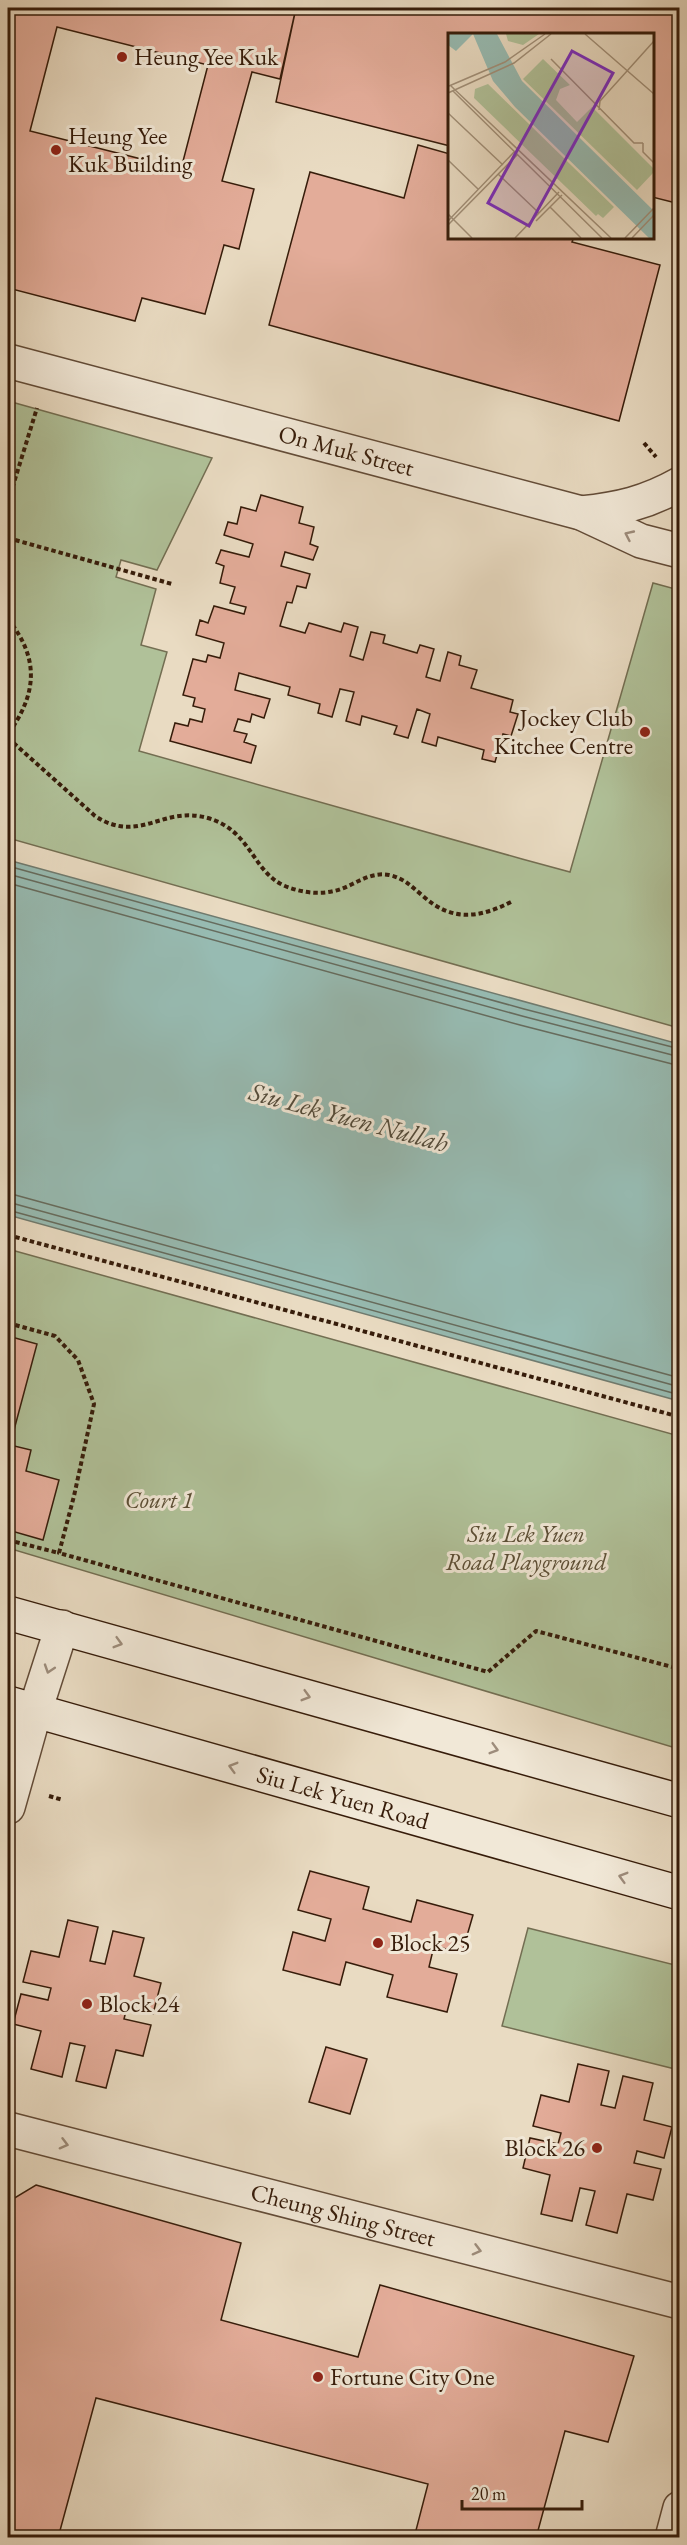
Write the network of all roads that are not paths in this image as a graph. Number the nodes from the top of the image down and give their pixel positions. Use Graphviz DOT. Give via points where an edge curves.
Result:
graph roads {
  1 [pos="8,361"];
  2 [pos="680,484"];
  3 [pos="581,513"];
  4 [pos="680,551"];
  5 [pos="8,1614"];
  6 [pos="62,1627"];
  7 [pos="21,1707"];
  8 [pos="680,1802"];
  9 [pos="8,1807"];
  10 [pos="680,1893"];
  11 [pos="8,2129"];
  12 [pos="680,2302"];
  13 [pos="680,2508"];
  14 [pos="672,2538"];
  1 -- 3 [label="street, On Muk Street"];
  2 -- 3 [label="street" via="621,508"];
  4 -- 3 [label="street, On Muk Street, one-way" via="641,541"];
  5 -- 6 [label="street"];
  6 -- 7 [label="street, one-way"];
  6 -- 8 [label="street, one-way"];
  7 -- 9 [label="street"];
  10 -- 7 [label="street, Siu Lek Yuen Road, one-way"];
  11 -- 12 [label="street, Cheung Shing Street, one-way"];
  13 -- 14 [label="street"];
}
